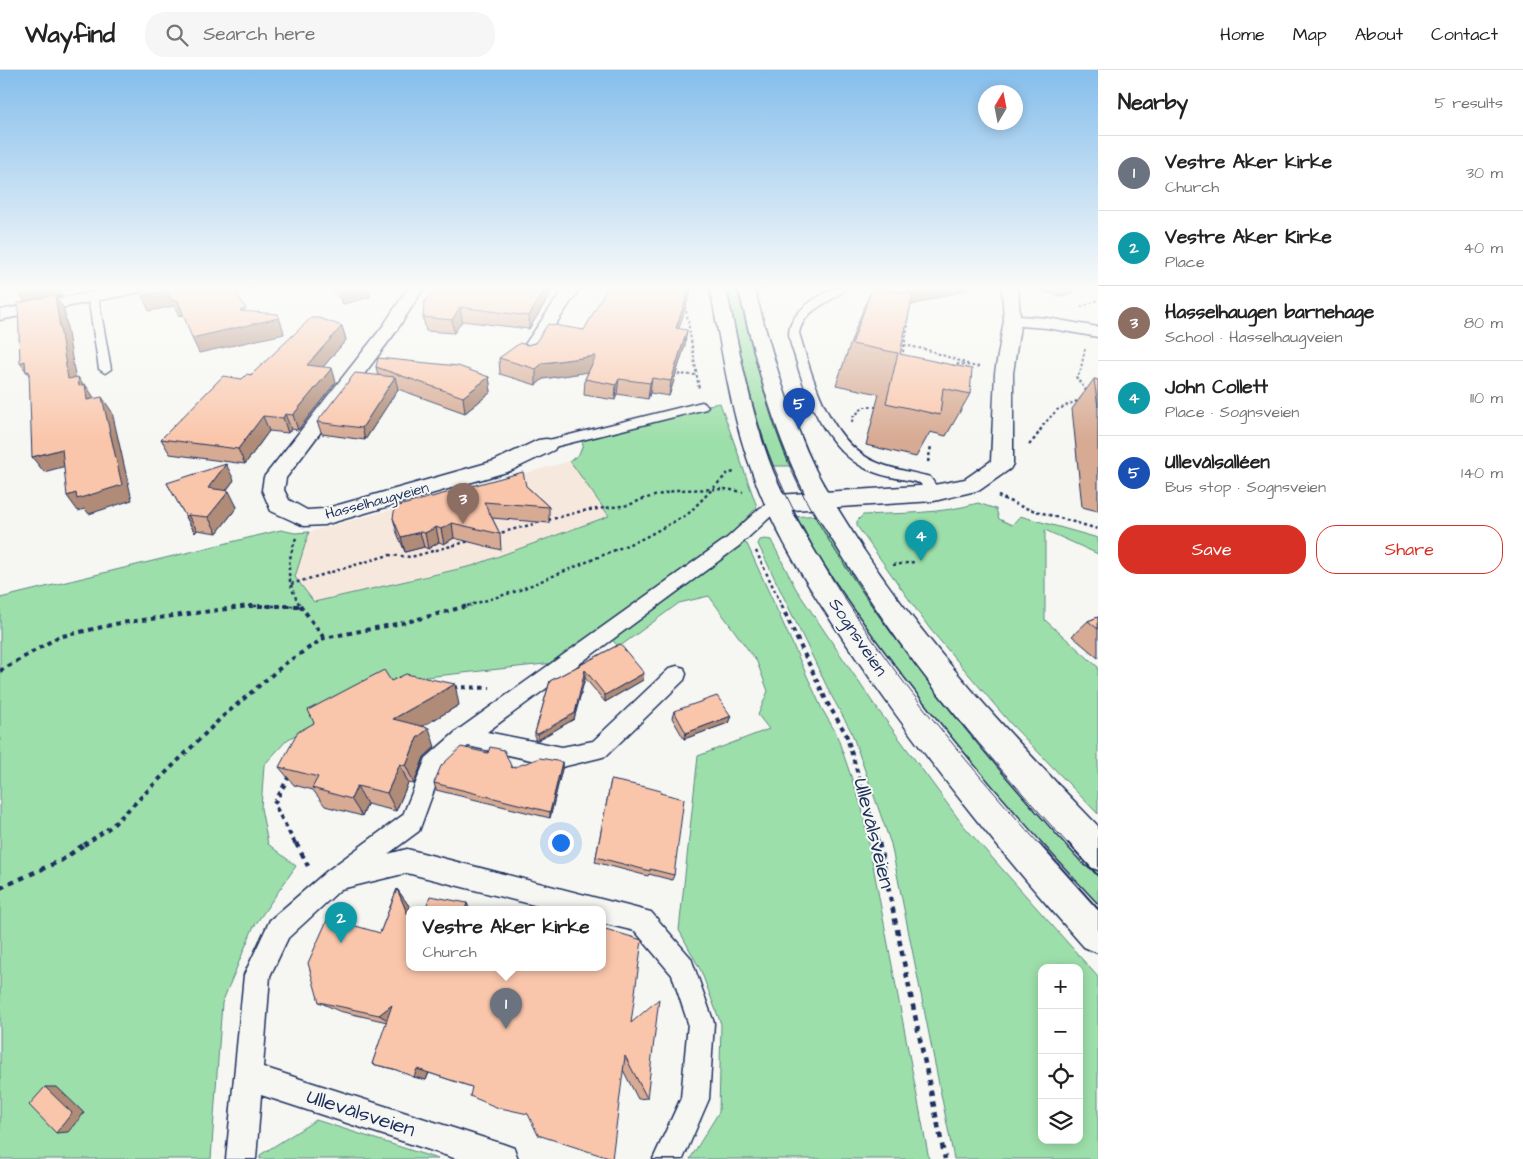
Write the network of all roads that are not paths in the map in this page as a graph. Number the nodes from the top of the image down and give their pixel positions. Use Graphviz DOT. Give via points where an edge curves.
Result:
graph roads {
  1 [pos="100,339"];
  2 [pos="381,339"];
  3 [pos="538,339"];
  4 [pos="729,339"];
  5 [pos="760,339"];
  6 [pos="796,339"];
  7 [pos="1009,339"];
  8 [pos="528,353"];
  9 [pos="105,369"];
  10 [pos="702,406"];
  11 [pos="546,445"];
  12 [pos="934,493"];
  13 [pos="764,499"];
  14 [pos="821,500"];
  15 [pos="677,674"];
  16 [pos="465,736"];
  17 [pos="1098,852"];
  18 [pos="328,885"];
  19 [pos="582,906"];
  20 [pos="606,912"];
  21 [pos="1098,933"];
  22 [pos="247,1076"];
  23 [pos="241,1159"];
  24 [pos="503,1159"];
  25 [pos="668,1159"];
  1 -- 9 [label="lane"];
  2 -- 11 [label="street, Hasselhaugveien" via="275,477 273,490 279,505 304,518 344,512 502,466"];
  3 -- 8 [label="street"];
  4 -- 13 [label="street, Sognsveien" via="744,412 762,470"];
  5 -- 14 [label="street" via="804,469"];
  6 -- 12 [label="lane" via="812,390 829,427 866,463 925,480"];
  7 -- 12 [label="street" via="1004,373 1002,464 972,485"];
  10 -- 11 [label="lane, Hasselhaugveien"];
  12 -- 14 [label="street"];
  13 -- 14 [label="street"];
  13 -- 16 [label="lane" via="765,511 733,542"];
  13 -- 21 [label="street, Sognsveien" via="924,730 977,796"];
  14 -- 17 [label="street" via="874,586 931,665 1031,781"];
  15 -- 16 [label="lane" via="599,750 562,757"];
  16 -- 18 [label="lane" via="433,765 411,822"];
  18 -- 19 [label="lane" via="407,861"];
  18 -- 22 [label="lane" via="279,929 257,975"];
  20 -- 25 [label="lane" via="642,921 682,966 700,1023 695,1099"];
  22 -- 23 [label="lane"];
  22 -- 24 [label="lane, Ullevålsveien"];
}
